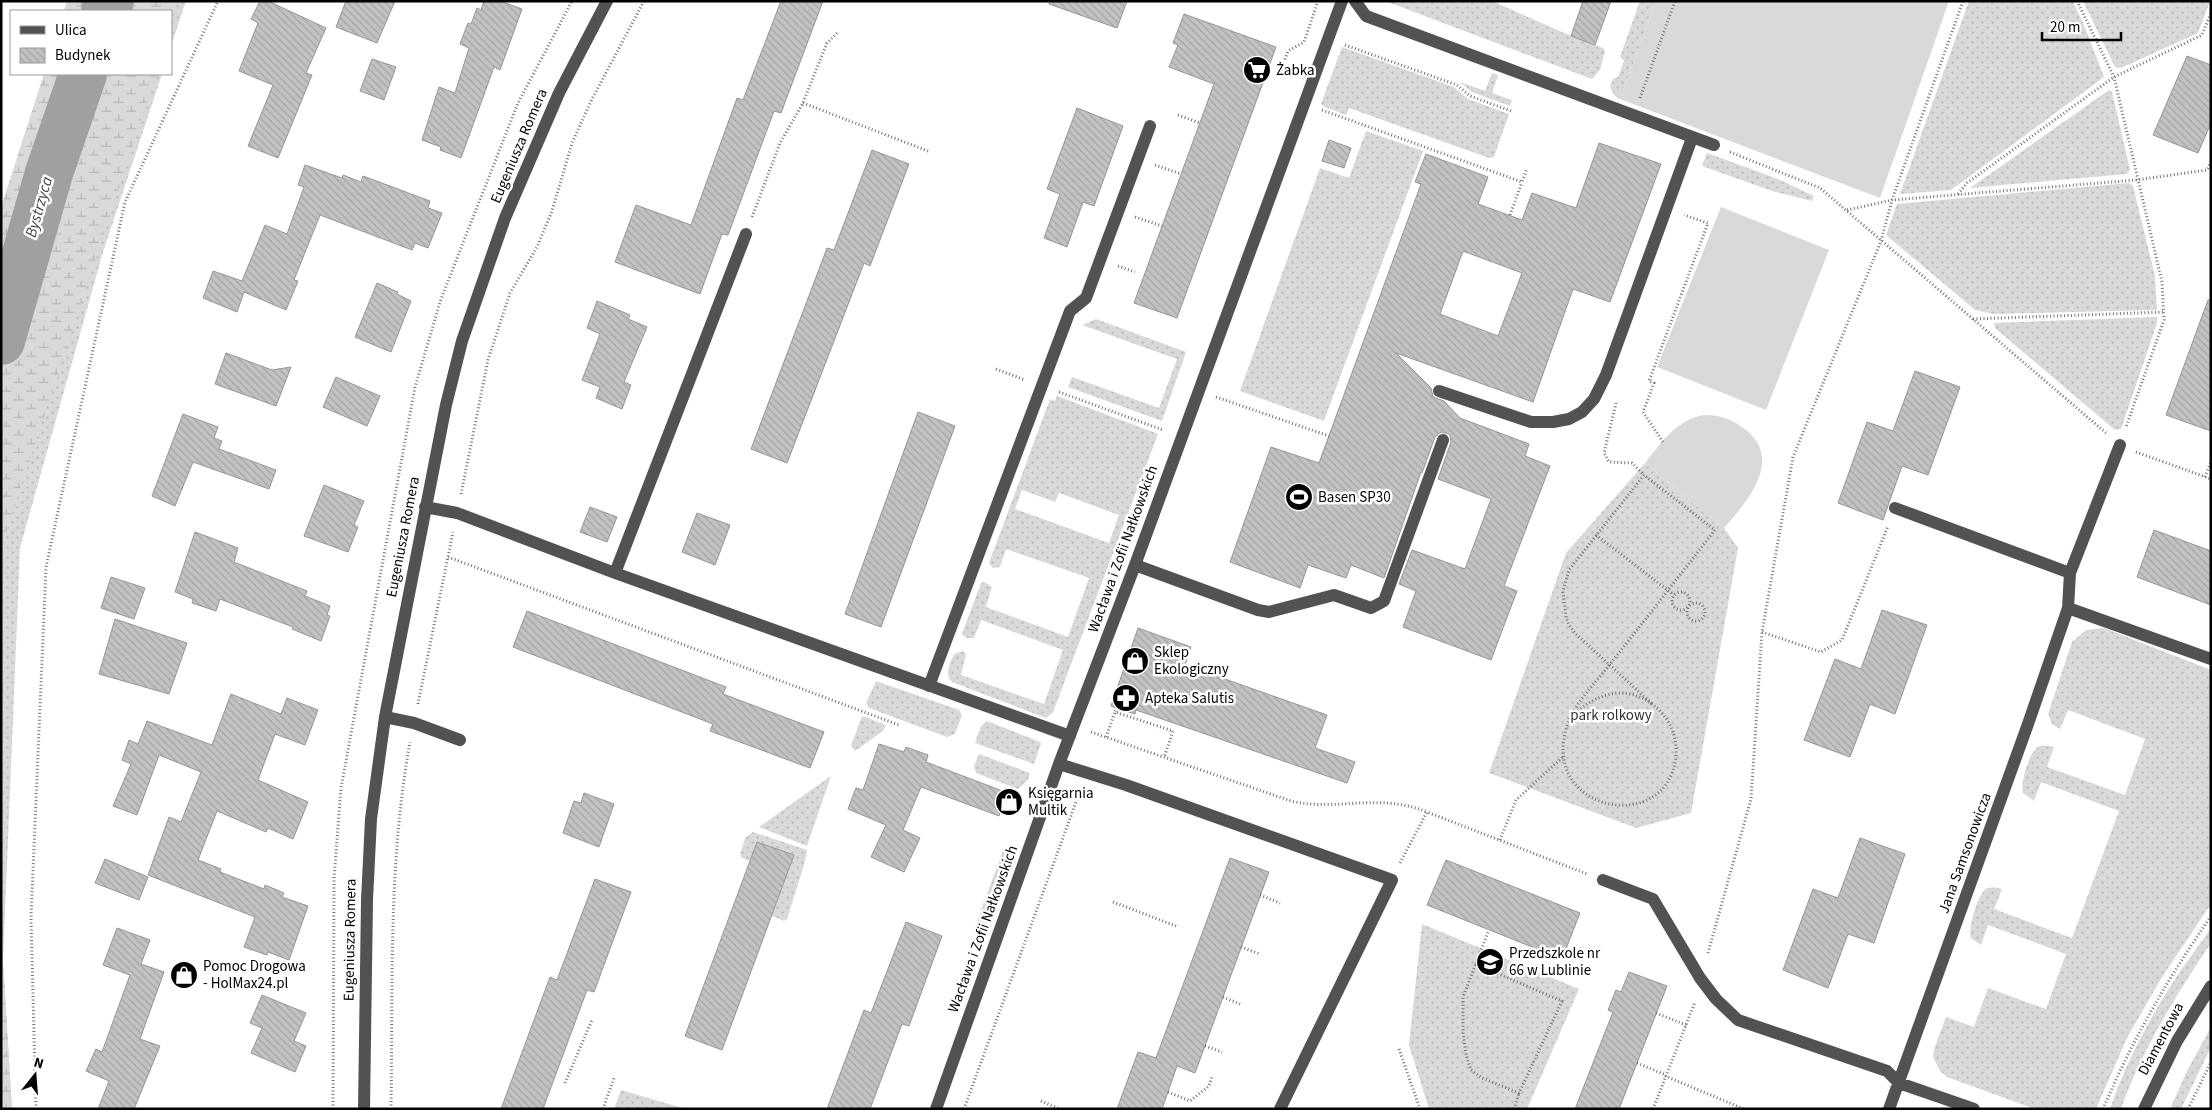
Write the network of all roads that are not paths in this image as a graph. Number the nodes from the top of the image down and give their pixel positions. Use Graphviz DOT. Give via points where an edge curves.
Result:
graph roads {
  1 [pos="607,1"];
  2 [pos="1342,1"];
  3 [pos="1355,1"];
  4 [pos="1150,126"];
  5 [pos="1692,138"];
  6 [pos="1714,146"];
  7 [pos="746,234"];
  8 [pos="1439,391"];
  9 [pos="1444,440"];
  10 [pos="2120,445"];
  11 [pos="425,507"];
  12 [pos="1895,508"];
  13 [pos="1135,565"];
  14 [pos="615,573"];
  15 [pos="2070,573"];
  16 [pos="2068,608"];
  17 [pos="2211,660"];
  18 [pos="929,686"];
  19 [pos="385,717"];
  20 [pos="1070,736"];
  21 [pos="460,740"];
  22 [pos="1059,764"];
  23 [pos="1126,785"];
  24 [pos="1122,798"];
  25 [pos="1604,880"];
  26 [pos="2211,986"];
  27 [pos="1899,1083"];
  28 [pos="364,1109"];
  29 [pos="936,1109"];
  30 [pos="1280,1109"];
  31 [pos="1889,1109"];
  32 [pos="1974,1109"];
  33 [pos="2144,1109"];
  1 -- 11 [label="street, Eugeniusza Romera" via="559,93 476,298 454,370"];
  2 -- 13 [label="street, Wacława i Zofii Nałkowskich"];
  3 -- 5 [label="street" via="1366,16"];
  4 -- 18 [label="street" via="1086,298 1070,311"];
  5 -- 6 [label="street"];
  5 -- 8 [label="street" via="1606,375 1594,399 1582,412 1561,421 1530,422"];
  7 -- 14 [label="street"];
  9 -- 13 [label="street" via="1384,601 1371,608 1334,596 1269,612 1258,610"];
  10 -- 15 [label="street, Jana Samsonowicza"];
  11 -- 14 [label="street" via="457,513"];
  11 -- 19 [label="street, Eugeniusza Romera"];
  12 -- 15 [label="street"];
  13 -- 20 [label="street, Wacława i Zofii Nałkowskich"];
  14 -- 18 [label="street"];
  15 -- 16 [label="street, Jana Samsonowicza"];
  16 -- 17 [label="street"];
  16 -- 27 [label="street, Jana Samsonowicza"];
  18 -- 20 [label="street"];
  19 -- 21 [label="street" via="414,723"];
  19 -- 28 [label="street, Eugeniusza Romera" via="367,871"];
  20 -- 22 [label="street, Wacława i Zofii Nałkowskich"];
  22 -- 23 [label="street"];
  22 -- 29 [label="street, Wacława i Zofii Nałkowskich"];
  23 -- 24 [label="street"];
  23 -- 30 [label="street" via="1392,880"];
  25 -- 27 [label="street" via="1653,899 1700,978 1738,1020 1887,1071"];
  26 -- 33 [label="street, Diamentowa" via="2177,1041"];
  27 -- 31 [label="street, Jana Samsonowicza"];
  27 -- 32 [label="street"];
}
